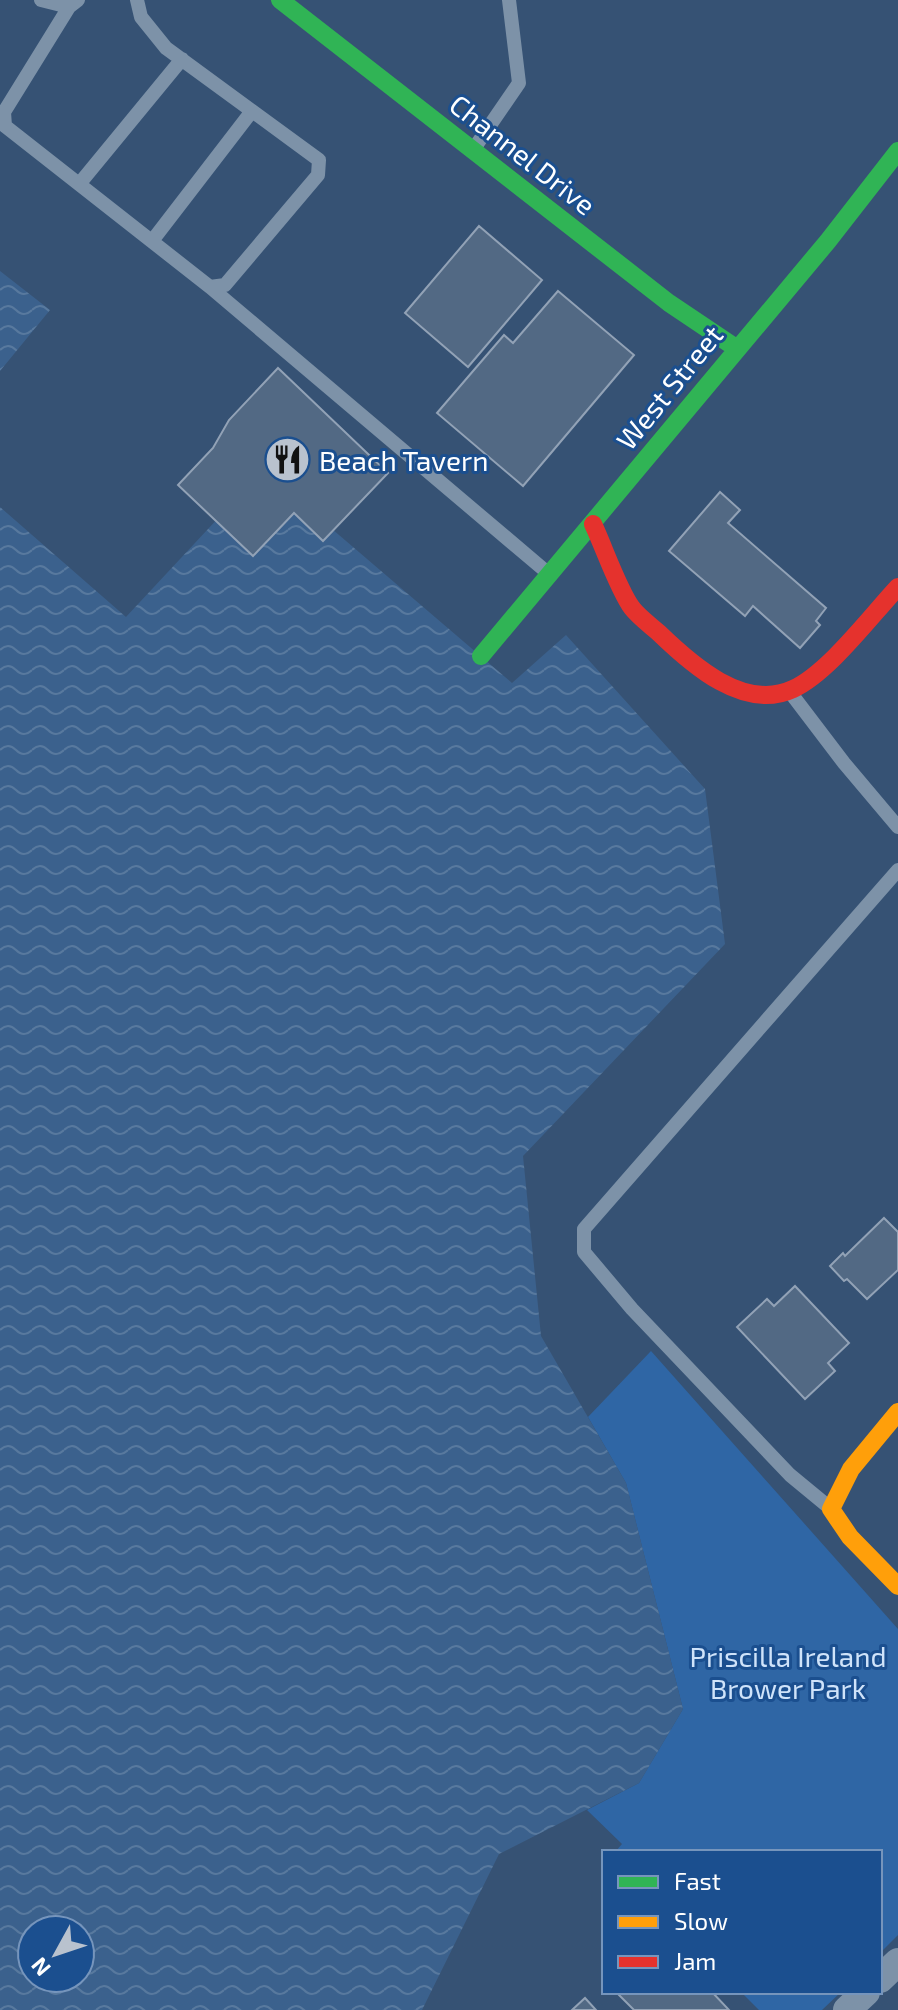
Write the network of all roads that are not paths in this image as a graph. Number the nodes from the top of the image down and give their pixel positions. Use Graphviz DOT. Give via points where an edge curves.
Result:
graph roads {
  1 [pos="41,0"];
  2 [pos="137,0"];
  3 [pos="280,0"];
  4 [pos="509,0"];
  5 [pos="74,4"];
  6 [pos="182,59"];
  7 [pos="252,111"];
  8 [pos="3,128"];
  9 [pos="473,150"];
  10 [pos="898,151"];
  11 [pos="80,183"];
  12 [pos="152,241"];
  13 [pos="210,287"];
  14 [pos="736,348"];
  15 [pos="593,524"];
  16 [pos="549,574"];
  17 [pos="898,587"];
  18 [pos="481,656"];
  19 [pos="790,691"];
  20 [pos="898,827"];
  21 [pos="898,870"];
  22 [pos="898,1412"];
  23 [pos="831,1509"];
  24 [pos="898,1586"];
  25 [pos="898,1962"];
  26 [pos="882,1977"];
  27 [pos="864,1994"];
  28 [pos="847,2010"];
  1 -- 5 [label="lane"];
  2 -- 6 [label="lane" via="141,17"];
  3 -- 9 [label="street, Channel Drive"];
  4 -- 9 [label="lane" via="519,83"];
  5 -- 8 [label="lane" via="4,112"];
  6 -- 7 [label="lane"];
  6 -- 11 [label="lane"];
  7 -- 12 [label="lane"];
  7 -- 13 [label="lane" via="319,160 318,175 225,285"];
  8 -- 11 [label="lane"];
  9 -- 14 [label="street, Channel Drive" via="669,303"];
  10 -- 14 [label="street, West Street"];
  11 -- 12 [label="lane"];
  12 -- 13 [label="lane"];
  13 -- 16 [label="lane"];
  14 -- 15 [label="street, West Street"];
  15 -- 16 [label="street, West Street"];
  15 -- 19 [label="street" via="632,608 674,648 718,683 746,692"];
  16 -- 18 [label="street, West Street"];
  17 -- 19 [label="street" via="815,676"];
  19 -- 20 [label="lane"];
  21 -- 23 [label="lane" via="584,1229 584,1252 632,1309 790,1475"];
  22 -- 23 [label="street" via="838,1486"];
  23 -- 24 [label="street" via="850,1537"];
  25 -- 26 [label="street"];
  27 -- 28 [label="street"];
}
